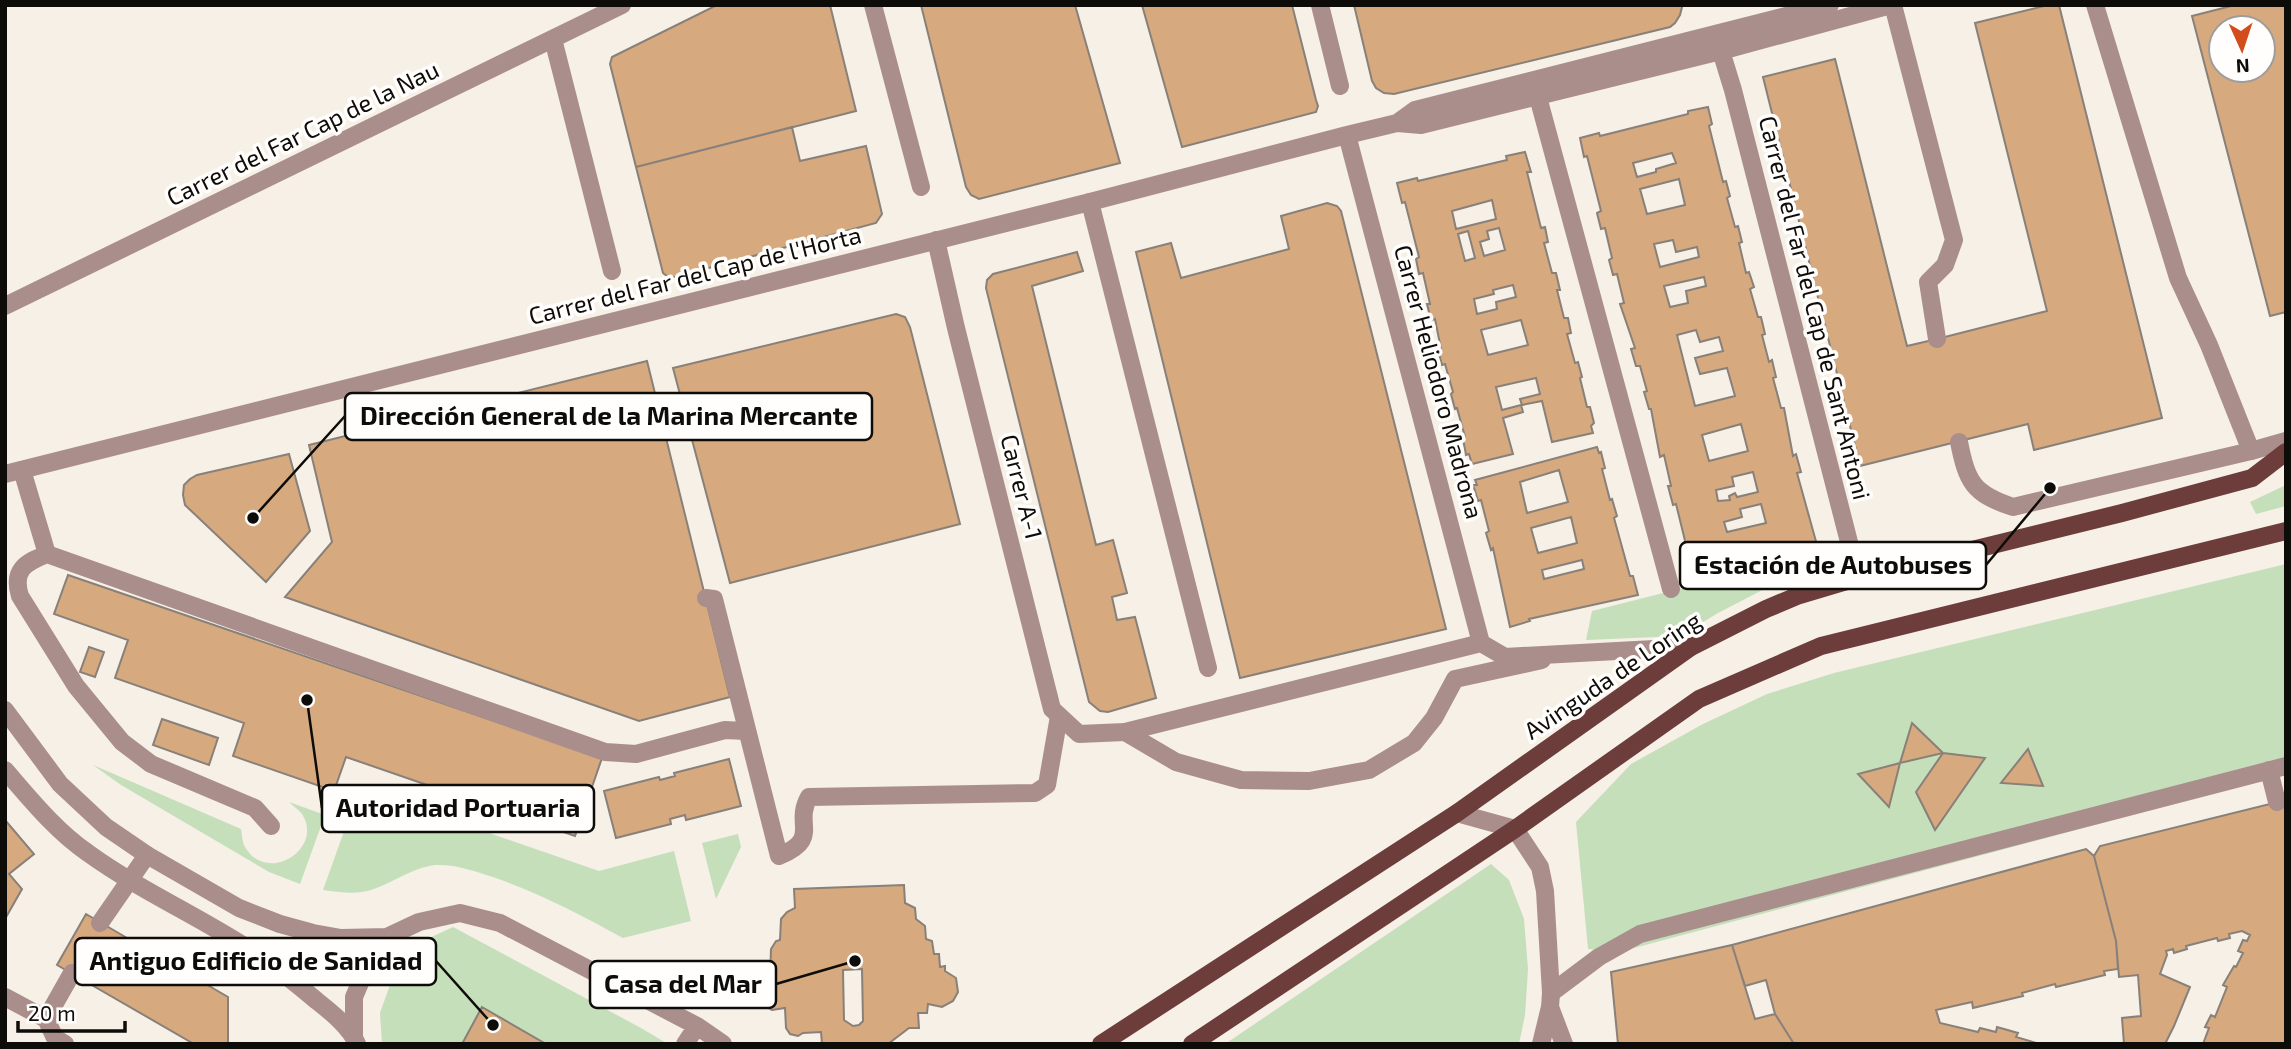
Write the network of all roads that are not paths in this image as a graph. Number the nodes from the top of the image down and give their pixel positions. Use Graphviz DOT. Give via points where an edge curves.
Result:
graph roads {
  1 [pos="622,5"];
  2 [pos="873,5"];
  3 [pos="1320,5"];
  4 [pos="1830,5"];
  5 [pos="1892,5"];
  6 [pos="2095,5"];
  7 [pos="1731,31"];
  8 [pos="553,39"];
  9 [pos="1721,51"];
  10 [pos="1340,86"];
  11 [pos="1538,97"];
  12 [pos="1397,123"];
  13 [pos="1347,135"];
  14 [pos="920,187"];
  15 [pos="1090,202"];
  16 [pos="936,240"];
  17 [pos="612,271"];
  18 [pos="5,306"];
  19 [pos="1937,339"];
  20 [pos="2286,441"];
  21 [pos="1959,442"];
  22 [pos="2251,451"];
  23 [pos="2286,453"];
  24 [pos="14,472"];
  25 [pos="2286,531"];
  26 [pos="47,554"];
  27 [pos="1854,579"];
  28 [pos="1671,589"];
  29 [pos="706,598"];
  30 [pos="1481,643"];
  31 [pos="1691,648"];
  32 [pos="1566,655"];
  33 [pos="1208,668"];
  34 [pos="5,710"];
  35 [pos="1059,716"];
  36 [pos="746,731"];
  37 [pos="1125,732"];
  38 [pos="2277,768"];
  39 [pos="5,770"];
  40 [pos="2277,802"];
  41 [pos="1457,813"];
  42 [pos="271,826"];
  43 [pos="1515,829"];
  44 [pos="147,855"];
  45 [pos="129,881"];
  46 [pos="100,923"];
  47 [pos="387,937"];
  48 [pos="72,973"];
  49 [pos="5,997"];
  50 [pos="1551,1000"];
  51 [pos="46,1019"];
  52 [pos="697,1026"];
  53 [pos="356,1041"];
  54 [pos="65,1044"];
  55 [pos="685,1044"];
  56 [pos="723,1044"];
  57 [pos="1101,1044"];
  58 [pos="1192,1044"];
  59 [pos="1541,1044"];
  60 [pos="1564,1044"];
  1 -- 8 [label="street, Carrer del Far Cap de la Nau"];
  2 -- 14 [label="street"];
  3 -- 10 [label="street"];
  4 -- 7 [label="street, Carrer del Far del Cap de l'Horta"];
  5 -- 9 [label="street, Carrer del Far del Cap de l'Horta"];
  5 -- 19 [label="street" via="1954,240 1945,265 1928,282"];
  6 -- 22 [label="street" via="2178,278"];
  7 -- 9 [label="street"];
  7 -- 12 [label="street, Carrer del Far del Cap de l'Horta" via="1415,110"];
  8 -- 17 [label="street"];
  8 -- 18 [label="street, Carrer del Far Cap de la Nau"];
  9 -- 11 [label="street, Carrer del Far del Cap de l'Horta"];
  9 -- 27 [label="street, Carrer del Far del Cap de Sant Antoni" via="1849,542"];
  11 -- 12 [label="street, Carrer del Far del Cap de l'Horta" via="1421,125"];
  11 -- 28 [label="street"];
  12 -- 13 [label="street, Carrer del Far del Cap de l'Horta"];
  13 -- 15 [label="street, Carrer del Far del Cap de l'Horta"];
  13 -- 30 [label="street, Carrer Heliodoro Madrona"];
  15 -- 16 [label="street, Carrer del Far del Cap de l'Horta"];
  15 -- 33 [label="street"];
  16 -- 24 [label="street, Carrer del Far del Cap de l'Horta"];
  16 -- 35 [label="street, Carrer A-1" via="1052,709"];
  20 -- 22 [label="street"];
  21 -- 22 [label="street" via="1968,478 1989,499 2013,507"];
  23 -- 27 [label="main road, Avinguda de Loring" via="2252,478"];
  24 -- 26 [label="street"];
  25 -- 43 [label="main road" via="1821,646 1699,699"];
  26 -- 36 [label="street" via="605,752 636,754 725,730"];
  26 -- 42 [label="street" via="19,572 20,596 76,686 122,742 150,764 255,808"];
  27 -- 31 [label="main road, Avinguda de Loring" via="1766,609"];
  29 -- 36 [label="street" via="714,599"];
  30 -- 32 [label="street" via="1505,657"];
  30 -- 37 [label="street"];
  31 -- 32 [label="street"];
  31 -- 41 [label="main road, Avinguda de Loring"];
  32 -- 37 [label="street" via="1455,679 1414,743 1369,770 1309,780 1241,780 1176,762"];
  34 -- 44 [label="street" via="60,784 106,827"];
  35 -- 36 [label="street" via="1047,785 1035,793 809,797 803,808 806,833 795,849 779,856"];
  35 -- 37 [label="street, Carrer A-1" via="1079,734"];
  38 -- 40 [label="street"];
  38 -- 50 [label="street" via="1640,934 1599,957"];
  39 -- 45 [label="street" via="54,825"];
  41 -- 43 [label="street"];
  41 -- 57 [label="main road, Avinguda de Loring"];
  43 -- 50 [label="street" via="1543,879"];
  43 -- 58 [label="main road"];
  44 -- 45 [label="street"];
  44 -- 47 [label="street" via="239,908 280,924 341,938"];
  45 -- 46 [label="street"];
  45 -- 53 [label="street" via="257,954 329,1010"];
  47 -- 52 [label="street" via="419,922 460,913 500,923"];
  47 -- 53 [label="street" via="369,962 354,997"];
  48 -- 51 [label="street"];
  49 -- 51 [label="street"];
  50 -- 59 [label="street"];
  50 -- 60 [label="street"];
  51 -- 54 [label="street" via="55,1038"];
  52 -- 55 [label="street"];
  52 -- 56 [label="street"];
}
